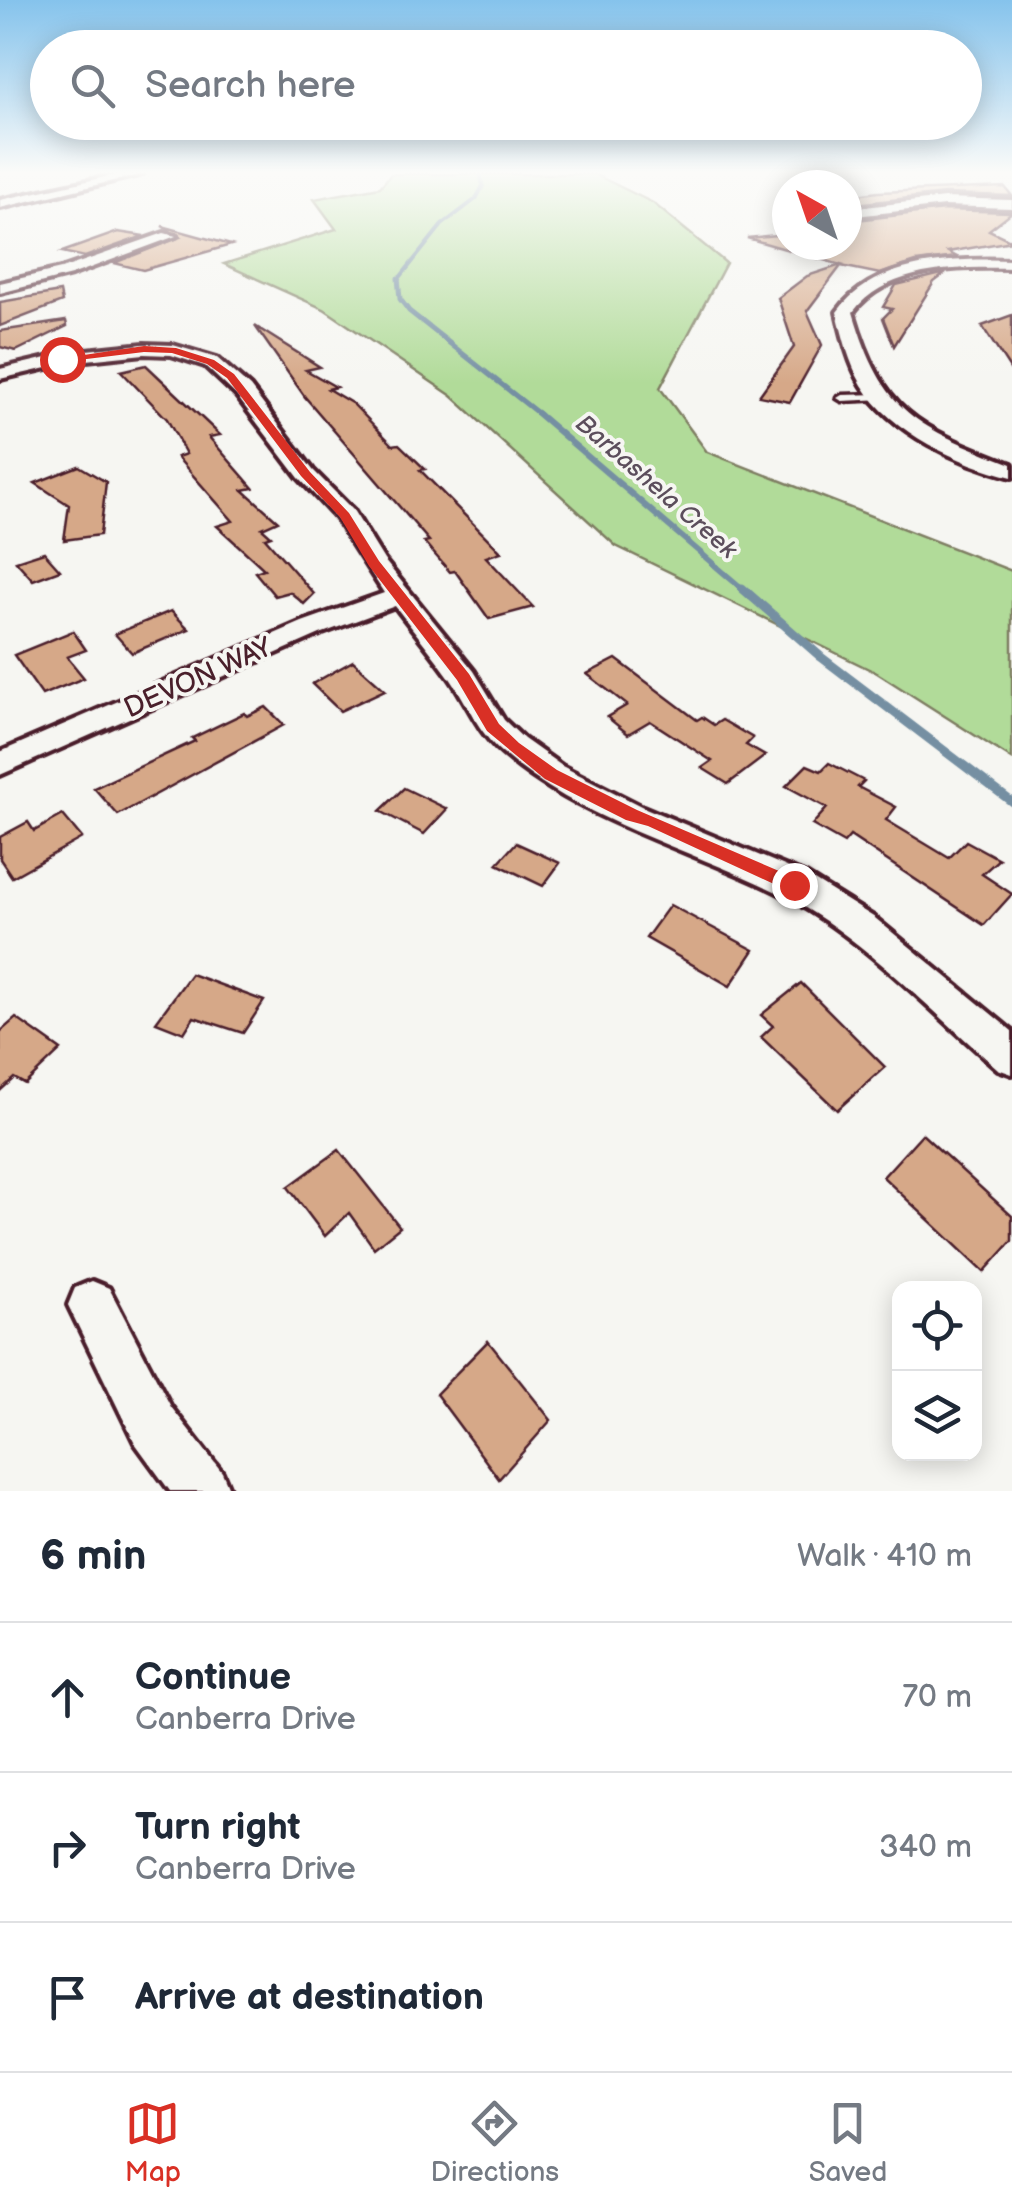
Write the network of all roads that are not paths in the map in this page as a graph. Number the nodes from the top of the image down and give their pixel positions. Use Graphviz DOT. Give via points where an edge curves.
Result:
graph roads {
  1 [pos="147,244"];
  2 [pos="1012,264"];
  3 [pos="0,288"];
  4 [pos="0,374"];
  5 [pos="881,397"];
  6 [pos="842,398"];
  7 [pos="1012,471"];
  8 [pos="399,596"];
  9 [pos="0,764"];
  10 [pos="1012,1056"];
  11 [pos="92,1305"];
  12 [pos="203,1491"];
  1 -- 3 [label="street"];
  2 -- 5 [label="street" via="947,266 883,281 852,298 846,312 852,340"];
  4 -- 8 [label="street" via="144,349 211,362 230,376 345,516"];
  5 -- 6 [label="lane"];
  5 -- 7 [label="street" via="910,422"];
  8 -- 9 [label="street, DEVON WAY"];
  8 -- 10 [label="street" via="513,746 551,774 632,815 794,885 862,928"];
  11 -- 12 [label="street" via="152,1425"];
}
